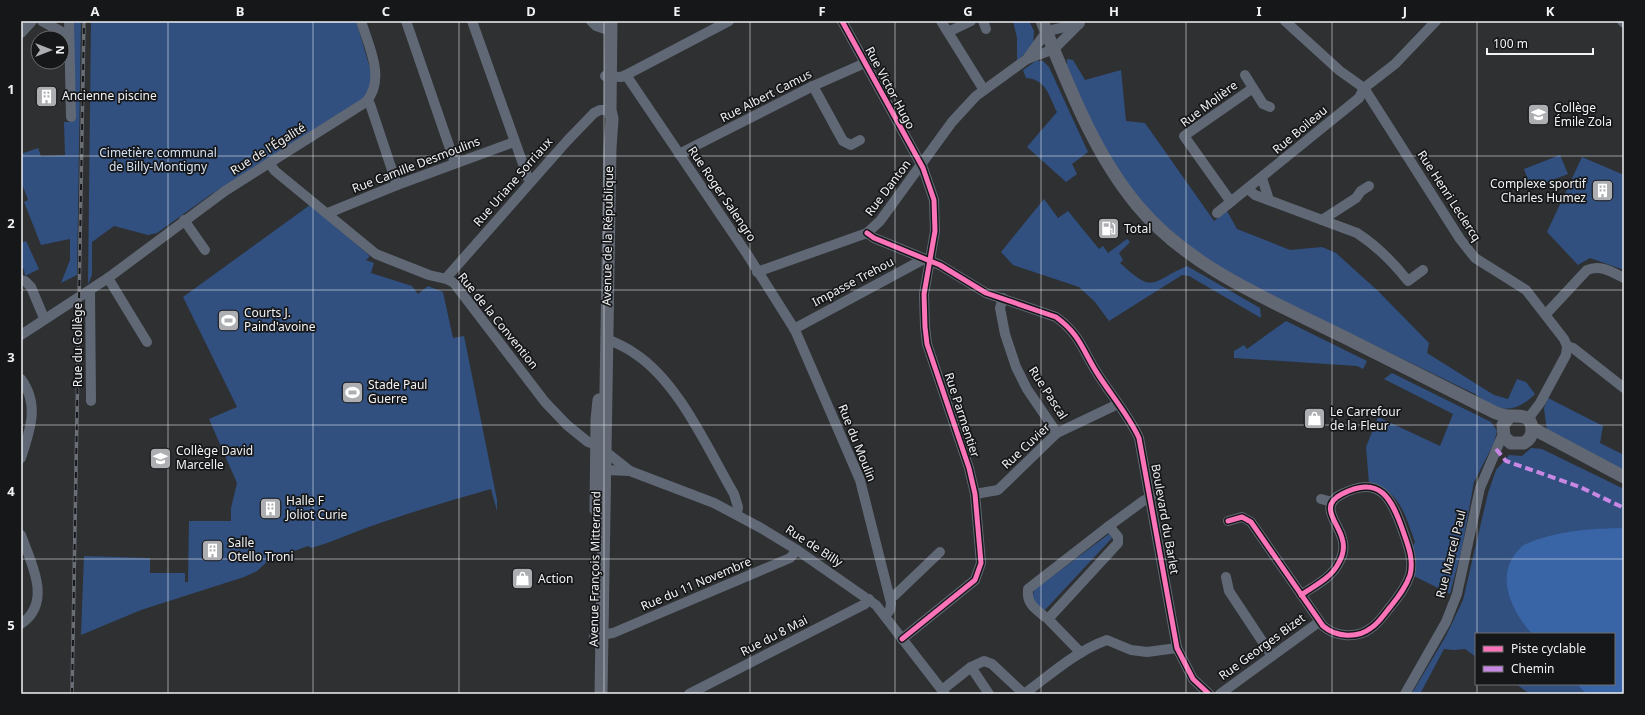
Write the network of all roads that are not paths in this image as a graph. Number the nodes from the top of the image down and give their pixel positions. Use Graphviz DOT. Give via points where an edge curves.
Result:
graph roads {
  1 [pos="32,21"];
  2 [pos="42,21"];
  3 [pos="361,21"];
  4 [pos="406,21"];
  5 [pos="472,21"];
  6 [pos="591,21"];
  7 [pos="729,21"];
  8 [pos="842,21"];
  9 [pos="941,21"];
  10 [pos="971,21"];
  11 [pos="1034,21"];
  12 [pos="1285,21"];
  13 [pos="1436,21"];
  14 [pos="1081,22"];
  15 [pos="608,26"];
  16 [pos="61,30"];
  17 [pos="1044,31"];
  18 [pos="21,32"];
  19 [pos="948,32"];
  20 [pos="1051,50"];
  21 [pos="1027,59"];
  22 [pos="865,63"];
  23 [pos="70,70"];
  24 [pos="626,75"];
  25 [pos="1245,75"];
  26 [pos="608,76"];
  27 [pos="813,86"];
  28 [pos="1253,88"];
  29 [pos="1364,88"];
  30 [pos="984,90"];
  31 [pos="366,102"];
  32 [pos="1270,107"];
  33 [pos="607,110"];
  34 [pos="71,117"];
  35 [pos="860,140"];
  36 [pos="514,142"];
  37 [pos="679,154"];
  38 [pos="269,163"];
  39 [pos="455,164"];
  40 [pos="921,166"];
  41 [pos="1262,178"];
  42 [pos="531,181"];
  43 [pos="397,185"];
  44 [pos="1369,186"];
  45 [pos="1248,189"];
  46 [pos="1269,200"];
  47 [pos="1231,202"];
  48 [pos="328,213"];
  49 [pos="1217,213"];
  50 [pos="184,220"];
  51 [pos="1322,220"];
  52 [pos="867,233"];
  53 [pos="205,250"];
  54 [pos="926,259"];
  55 [pos="1423,270"];
  56 [pos="757,272"];
  57 [pos="446,277"];
  58 [pos="108,278"];
  59 [pos="1624,278"];
  60 [pos="21,280"];
  61 [pos="93,288"];
  62 [pos="1003,298"];
  63 [pos="1546,314"];
  64 [pos="44,318"];
  65 [pos="795,329"];
  66 [pos="21,334"];
  67 [pos="607,339"];
  68 [pos="147,342"];
  69 [pos="1567,346"];
  70 [pos="21,379"];
  71 [pos="1624,388"];
  72 [pos="91,401"];
  73 [pos="1118,404"];
  74 [pos="1510,416"];
  75 [pos="1529,429"];
  76 [pos="1057,433"];
  77 [pos="1505,436"];
  78 [pos="600,451"];
  79 [pos="21,458"];
  80 [pos="606,470"];
  81 [pos="630,471"];
  82 [pos="1624,477"];
  83 [pos="974,494"];
  84 [pos="1151,497"];
  85 [pos="1321,499"];
  86 [pos="1332,502"];
  87 [pos="737,514"];
  88 [pos="1228,522"];
  89 [pos="1109,526"];
  90 [pos="21,535"];
  91 [pos="797,550"];
  92 [pos="940,552"];
  93 [pos="1226,577"];
  94 [pos="1301,594"];
  95 [pos="890,597"];
  96 [pos="869,599"];
  97 [pos="885,616"];
  98 [pos="1048,619"];
  99 [pos="1319,622"];
  100 [pos="21,624"];
  101 [pos="598,636"];
  102 [pos="902,638"];
  103 [pos="1177,648"];
  104 [pos="1081,653"];
  105 [pos="1272,656"];
  106 [pos="971,667"];
  107 [pos="944,692"];
  108 [pos="593,694"];
  109 [pos="601,694"];
  110 [pos="689,694"];
  111 [pos="989,694"];
  112 [pos="1024,694"];
  113 [pos="1209,694"];
  114 [pos="1220,694"];
  115 [pos="1405,694"];
  1 -- 18 [label="street"];
  2 -- 16 [label="street"];
  3 -- 31 [label="street, Rue de l'Égalité" via="376,77 375,89"];
  4 -- 39 [label="street"];
  5 -- 36 [label="street"];
  6 -- 15 [label="street" via="596,26"];
  7 -- 24 [label="street"];
  8 -- 22 [label="street, Rue Victor Hugo"];
  9 -- 19 [label="street"];
  10 -- 19 [label="street"];
  11 -- 17 [label="main road"];
  12 -- 29 [label="street" via="1340,71"];
  13 -- 29 [label="street, Rue Boileau" via="1395,64"];
  14 -- 17 [label="street"];
  14 -- 20 [label="street"];
  15 -- 26 [label="main road, Avenue de la République"];
  17 -- 20 [label="main road"];
  17 -- 21 [label="street, Rue Danton"];
  19 -- 30 [label="street"];
  20 -- 21 [label="street, Rue Danton"];
  20 -- 74 [label="main road" via="1094,138 1126,191 1160,229 1193,256 1238,284 1490,410"];
  20 -- 77 [label="main road" via="1080,126 1110,181 1132,211 1166,244 1190,263 1235,291 1493,419"];
  21 -- 30 [label="street, Rue Danton"];
  22 -- 27 [label="street, Rue Albert Camus"];
  22 -- 40 [label="street, Rue Victor Hugo"];
  23 -- 34 [label="street"];
  24 -- 26 [label="street"];
  24 -- 37 [label="street, Rue Roger Salengro"];
  25 -- 28 [label="street, Rue Molière"];
  26 -- 33 [label="main road, Avenue de la République"];
  27 -- 35 [label="street" via="843,141 851,145"];
  27 -- 37 [label="street, Rue Albert Camus"];
  28 -- 32 [label="street, Rue Molière" via="1264,104"];
  28 -- 47 [label="street, Rue Molière" via="1184,136"];
  29 -- 41 [label="street, Rue Boileau" via="1359,98"];
  29 -- 63 [label="street, Rue Henri Leclercq" via="1460,239 1475,258 1522,286"];
  30 -- 40 [label="street, Rue Danton" via="952,122"];
  31 -- 38 [label="street, Rue de l'Égalité"];
  31 -- 43 [label="street" via="370,104"];
  33 -- 42 [label="street, Rue Uriane Sorriaux" via="594,113"];
  33 -- 67 [label="main road, Avenue de la République" via="612,119"];
  33 -- 78 [label="main road, Avenue de la République"];
  36 -- 39 [label="street, Rue Camille Desmoulins"];
  36 -- 42 [label="street"];
  37 -- 56 [label="street, Rue Roger Salengro"];
  38 -- 48 [label="street, Rue de la Convention" via="275,171"];
  38 -- 50 [label="street, Rue de l'Égalité"];
  39 -- 43 [label="street, Rue Camille Desmoulins"];
  40 -- 52 [label="street, Rue Danton" via="880,221"];
  40 -- 54 [label="street, Rue Parmentier" via="935,209 935,231"];
  41 -- 45 [label="street, Rue Boileau"];
  41 -- 46 [label="street"];
  42 -- 57 [label="street, Rue Uriane Sorriaux"];
  43 -- 48 [label="street, Rue Camille Desmoulins"];
  44 -- 51 [label="street" via="1356,198"];
  45 -- 46 [label="street" via="1255,195"];
  45 -- 47 [label="street"];
  46 -- 51 [label="street"];
  47 -- 49 [label="street"];
  48 -- 57 [label="street, Rue de la Convention" via="381,257 438,278"];
  50 -- 53 [label="street"];
  50 -- 58 [label="street, Rue de l'Égalité"];
  51 -- 55 [label="street" via="1357,233 1372,243 1390,259 1408,281"];
  52 -- 54 [label="street, Boulevard du Barlet"];
  52 -- 56 [label="street, Rue Danton"];
  54 -- 62 [label="street, Boulevard du Barlet" via="969,284"];
  54 -- 65 [label="street, Impasse Trehou"];
  54 -- 83 [label="street, Rue Parmentier" via="924,294 928,344 969,468"];
  56 -- 65 [label="street, Rue Roger Salengro"];
  57 -- 78 [label="street, Rue de la Convention" via="463,294 545,402 567,425"];
  58 -- 61 [label="street, Rue de l'Égalité"];
  58 -- 68 [label="street"];
  59 -- 63 [label="street" via="1604,268 1591,268"];
  60 -- 64 [label="street" via="31,287"];
  61 -- 64 [label="street, Rue de l'Égalité"];
  61 -- 72 [label="street, Rue du Collège"];
  62 -- 73 [label="street, Boulevard du Barlet" via="1056,317 1073,331"];
  62 -- 76 [label="street, Rue Pascal" via="1000,308 1016,367 1027,389"];
  63 -- 69 [label="street, Rue Henri Leclercq"];
  64 -- 66 [label="street, Rue de l'Égalité"];
  65 -- 95 [label="street, Rue du Moulin" via="860,480"];
  67 -- 78 [label="main road, Avenue de la République"];
  67 -- 87 [label="street" via="634,352 664,381 687,412 734,494 738,506"];
  69 -- 71 [label="street"];
  69 -- 75 [label="street" via="1566,355"];
  70 -- 79 [label="street" via="29,393 33,420"];
  73 -- 76 [label="street, Rue Cuvier"];
  73 -- 84 [label="street, Boulevard du Barlet" via="1139,438"];
  74 -- 75 [label="main road" via="1520,415"];
  74 -- 77 [label="main road" via="1504,421"];
  75 -- 77 [label="main road" via="1520,444"];
  75 -- 82 [label="main road"];
  76 -- 83 [label="street, Rue Cuvier" via="998,490"];
  77 -- 115 [label="street, Rue Marcel Paul" via="1480,488 1457,594 1446,622"];
  78 -- 80 [label="main road, Avenue François Mitterrand"];
  78 -- 81 [label="street, Rue de Billy"];
  78 -- 101 [label="main road, Avenue François Mitterrand"];
  80 -- 81 [label="street, Rue de Billy"];
  80 -- 101 [label="main road, Avenue François Mitterrand"];
  81 -- 87 [label="street, Rue de Billy" via="714,502"];
  83 -- 102 [label="street, Rue Parmentier" via="981,551 978,573 969,585"];
  84 -- 89 [label="street"];
  84 -- 103 [label="street, Boulevard du Barlet"];
  85 -- 86 [label="street"];
  86 -- 94 [label="street" via="1332,516 1342,538 1341,558 1334,571"];
  86 -- 99 [label="street" via="1341,494 1359,487 1370,487 1382,492 1394,507 1410,553 1411,567 1404,589 1376,624 1367,631 1342,635 1328,630"];
  87 -- 91 [label="street, Rue de Billy"];
  88 -- 94 [label="street" via="1242,517 1251,522"];
  89 -- 98 [label="street" via="1118,537 1118,543"];
  89 -- 98 [label="street" via="1028,589 1030,605"];
  90 -- 100 [label="street" via="35,572 38,598 32,614"];
  91 -- 96 [label="street, Rue de Billy"];
  91 -- 101 [label="street, Rue du 11 Novembre" via="790,558 613,633"];
  92 -- 95 [label="street"];
  93 -- 105 [label="street" via="1229,591"];
  94 -- 99 [label="street"];
  95 -- 97 [label="street, Rue du Moulin" via="890,610"];
  96 -- 97 [label="street, Rue de Billy"];
  96 -- 110 [label="street, Rue du 8 Mai" via="865,604"];
  97 -- 102 [label="street, Rue de Billy"];
  98 -- 104 [label="street"];
  99 -- 105 [label="street, Rue Georges Bizet"];
  101 -- 108 [label="main road, Avenue François Mitterrand"];
  101 -- 109 [label="main road, Avenue François Mitterrand"];
  102 -- 107 [label="street, Rue de Billy"];
  103 -- 104 [label="street" via="1147,652 1131,650 1107,640 1094,644"];
  103 -- 113 [label="street, Boulevard du Barlet" via="1193,679"];
  104 -- 112 [label="street"];
  105 -- 114 [label="street, Rue Georges Bizet"];
  106 -- 107 [label="street"];
  106 -- 111 [label="street"];
  106 -- 112 [label="street" via="984,661 992,664"];
}
